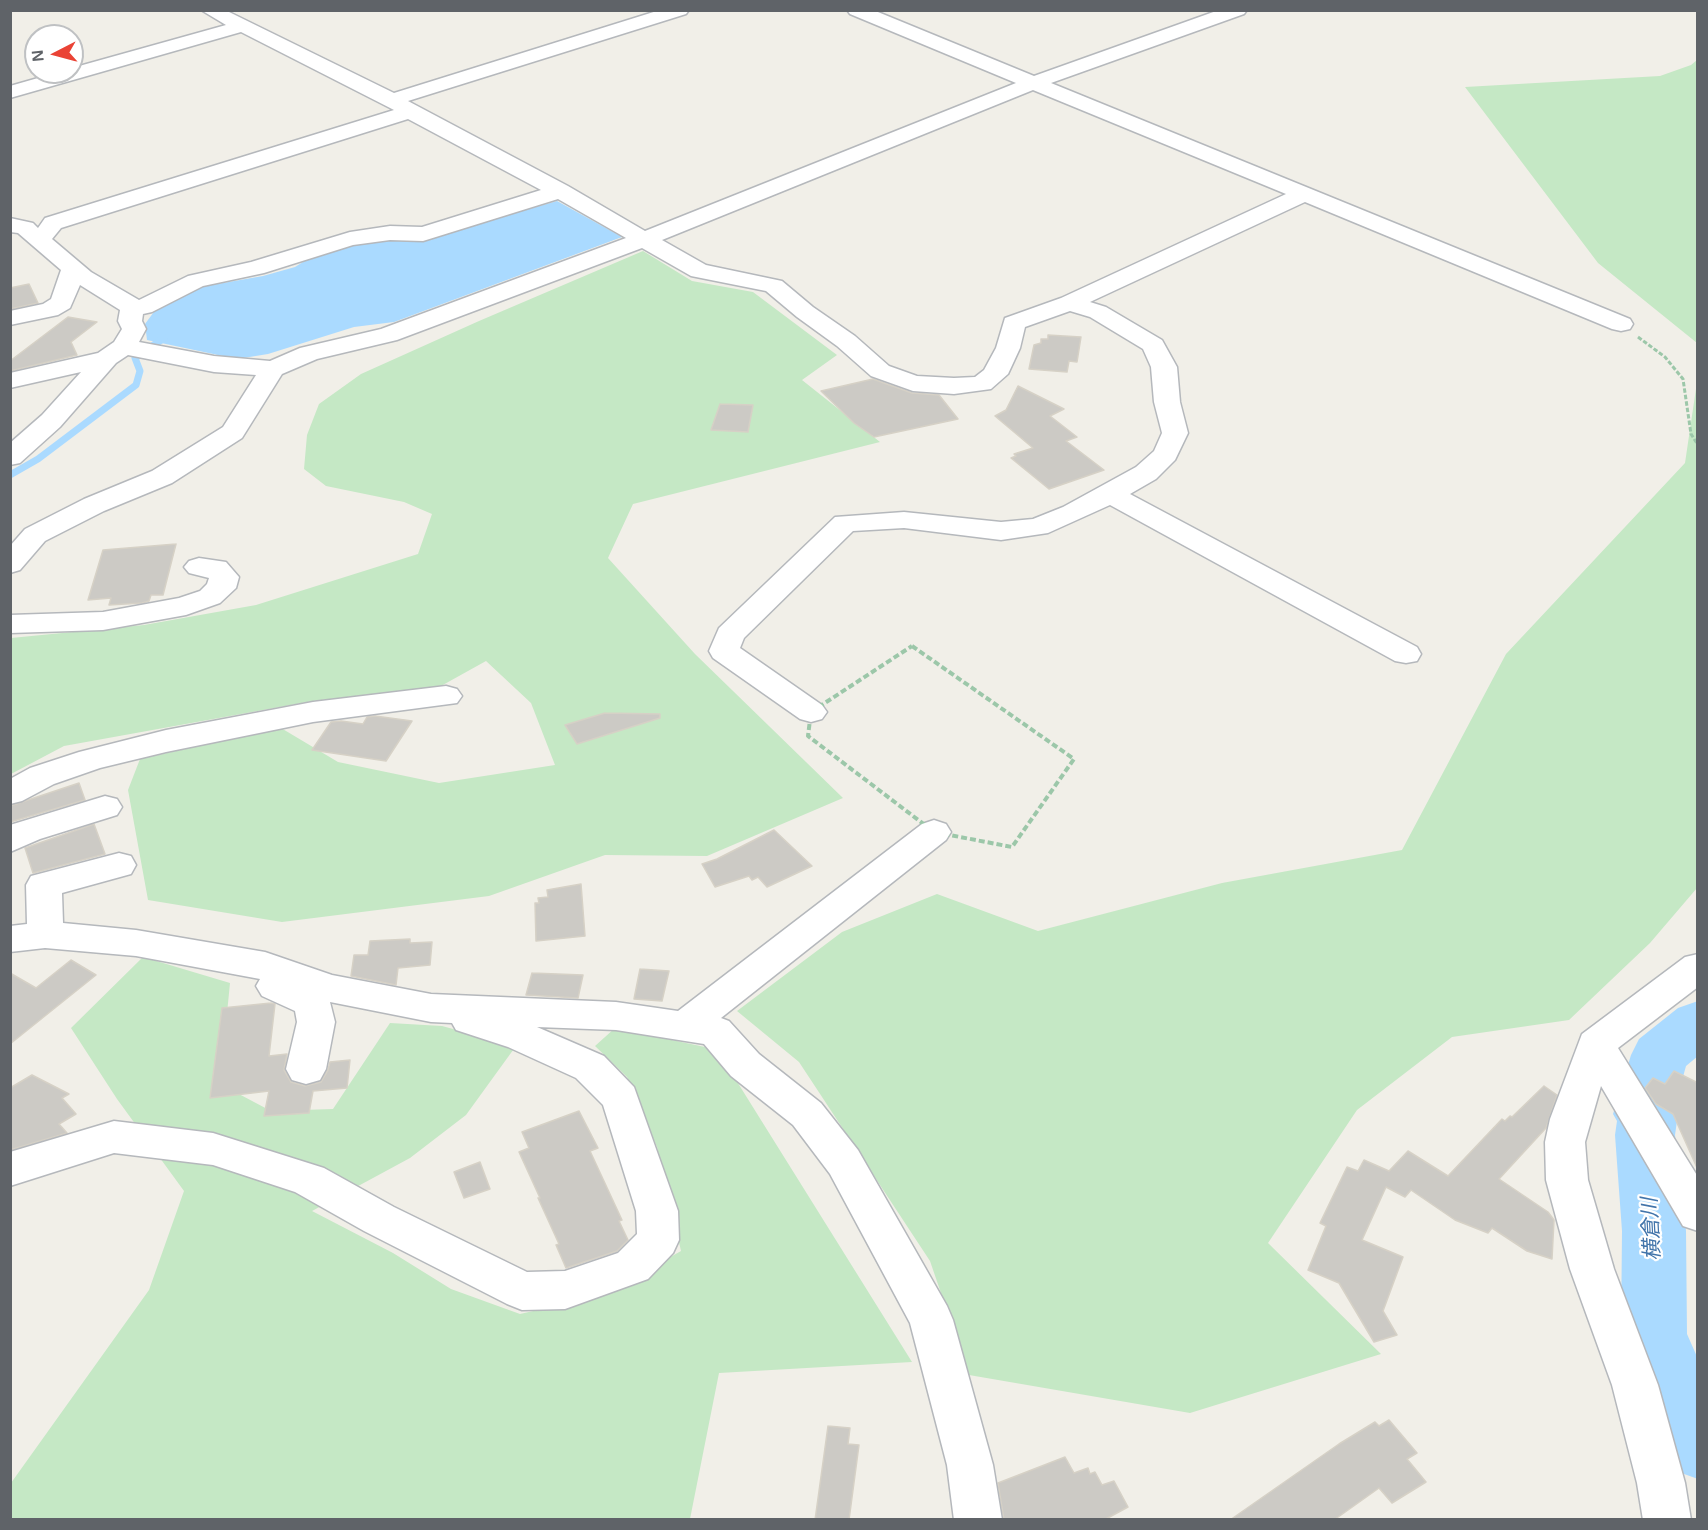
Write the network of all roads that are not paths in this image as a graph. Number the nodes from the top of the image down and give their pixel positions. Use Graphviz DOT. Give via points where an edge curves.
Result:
graph roads {
  1 [pos="210,10"];
  2 [pos="680,10"];
  3 [pos="856,10"];
  4 [pos="1238,10"];
  5 [pos="240,27"];
  6 [pos="1033,83"];
  7 [pos="10,92"];
  8 [pos="392,100"];
  9 [pos="410,112"];
  10 [pos="560,191"];
  11 [pos="1304,194"];
  12 [pos="10,225"];
  13 [pos="40,240"];
  14 [pos="642,240"];
  15 [pos="73,269"];
  16 [pos="1069,303"];
  17 [pos="132,307"];
  18 [pos="10,318"];
  19 [pos="1621,324"];
  20 [pos="130,351"];
  21 [pos="273,369"];
  22 [pos="11,381"];
  23 [pos="10,457"];
  24 [pos="1110,494"];
  25 [pos="10,564"];
  26 [pos="200,567"];
  27 [pos="10,624"];
  28 [pos="1406,654"];
  29 [pos="446,696"];
  30 [pos="811,712"];
  31 [pos="10,793"];
  32 [pos="105,807"];
  33 [pos="934,832"];
  34 [pos="10,840"];
  35 [pos="119,865"];
  36 [pos="28,937"];
  37 [pos="265,966"];
  38 [pos="1698,967"];
  39 [pos="431,1008"];
  40 [pos="685,1026"];
  41 [pos="1596,1044"];
  42 [pos="306,1069"];
  43 [pos="10,1169"];
  44 [pos="1698,1214"];
  45 [pos="978,1520"];
  46 [pos="1667,1520"];
  1 -- 5 [label="street"];
  2 -- 8 [label="street"];
  3 -- 6 [label="street"];
  4 -- 6 [label="street"];
  5 -- 7 [label="street"];
  5 -- 8 [label="street"];
  6 -- 11 [label="street"];
  6 -- 14 [label="street"];
  8 -- 9 [label="street"];
  9 -- 10 [label="street"];
  9 -- 13 [label="street" via="53,223"];
  10 -- 14 [label="street"];
  10 -- 17 [label="street" via="423,234 390,233 350,239 256,268 196,281 144,307"];
  11 -- 16 [label="street"];
  11 -- 19 [label="street"];
  12 -- 13 [label="street" via="25,228"];
  13 -- 15 [label="street"];
  14 -- 16 [label="street" via="699,270 774,285 880,370 913,382 982,384 995,374 1008,348 1014,323"];
  14 -- 21 [label="street" via="388,335 309,353"];
  15 -- 17 [label="street"];
  15 -- 18 [label="street" via="62,303 50,310"];
  16 -- 24 [label="street" via="1098,312 1153,345 1164,367 1175,433 1166,454 1146,473"];
  17 -- 20 [label="street"];
  20 -- 21 [label="street"];
  20 -- 22 [label="street"];
  20 -- 23 [label="street"];
  21 -- 25 [label="street" via="233,432 162,477 36,535"];
  24 -- 28 [label="street"];
  24 -- 30 [label="street" via="1038,527 1001,531 904,520 845,523 729,635 724,651"];
  26 -- 27 [label="street" via="216,568 224,577 221,588 186,606 104,621"];
  29 -- 31 [label="street" via="313,712 166,741 42,776"];
  32 -- 34 [label="street"];
  33 -- 40 [label="street"];
  35 -- 36 [label="street" via="44,885"];
  36 -- 37 [label="street" via="136,943"];
  37 -- 39 [label="street" via="329,988"];
  37 -- 42 [label="street" via="273,986 312,1003 316,1022"];
  38 -- 41 [label="street"];
  39 -- 40 [label="street" via="616,1016"];
  39 -- 43 [label="street" via="521,1036 590,1067 620,1098 657,1211 658,1240 633,1266 565,1290 522,1291 309,1180 213,1149 114,1137"];
  40 -- 45 [label="street" via="715,1031 745,1065 807,1114 844,1162 931,1320 970,1465"];
  41 -- 44 [label="street"];
  41 -- 46 [label="street" via="1564,1142 1566,1180 1592,1269 1635,1385"];
}
